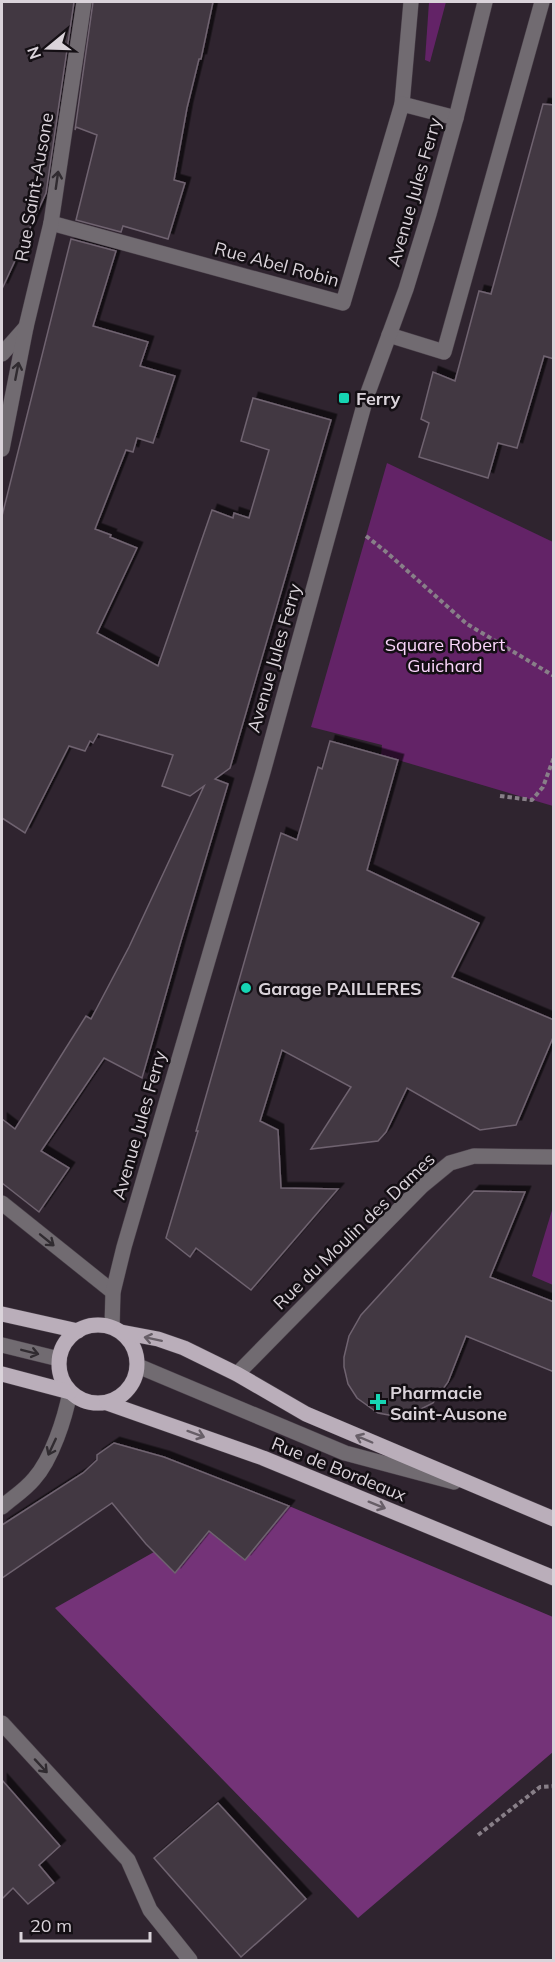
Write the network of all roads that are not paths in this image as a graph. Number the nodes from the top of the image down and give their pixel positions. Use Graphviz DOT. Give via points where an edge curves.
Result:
graph roads {
  1 [pos="84,2"];
  2 [pos="411,2"];
  3 [pos="485,2"];
  4 [pos="542,2"];
  5 [pos="402,104"];
  6 [pos="456,118"];
  7 [pos="51,223"];
  8 [pos="26,327"];
  9 [pos="389,334"];
  10 [pos="2,354"];
  11 [pos="2,449"];
  12 [pos="554,1157"];
  13 [pos="2,1203"];
  14 [pos="113,1292"];
  15 [pos="2,1314"];
  16 [pos="117,1330"];
  17 [pos="78,1331"];
  18 [pos="2,1345"];
  19 [pos="59,1359"];
  20 [pos="138,1366"];
  21 [pos="2,1374"];
  22 [pos="237,1374"];
  23 [pos="70,1392"];
  24 [pos="107,1403"];
  25 [pos="486,1490"];
  26 [pos="2,1507"];
  27 [pos="554,1518"];
  28 [pos="554,1578"];
  29 [pos="2,1723"];
  30 [pos="190,1960"];
  7 -- 1 [label="street, Rue Saint-Ausone, one-way"];
  2 -- 5 [label="street"];
  3 -- 6 [label="street, Avenue Jules Ferry"];
  4 -- 9 [label="street" via="444,352"];
  5 -- 6 [label="street"];
  5 -- 7 [label="street, Rue Abel Robin" via="344,303"];
  6 -- 9 [label="street, Avenue Jules Ferry" via="426,225"];
  7 -- 8 [label="street, Rue Saint-Ausone"];
  8 -- 10 [label="street"];
  11 -- 8 [label="street, Rue Saint-Ausone, one-way"];
  9 -- 14 [label="street, Avenue Jules Ferry" via="366,398"];
  12 -- 22 [label="street, Rue du Moulin des Dames" via="474,1156 450,1163 422,1186"];
  13 -- 14 [label="street, one-way"];
  14 -- 16 [label="street, Avenue Jules Ferry"];
  15 -- 17 [label="main road"];
  16 -- 17 [label="main road" via="101,1325"];
  16 -- 20 [label="main road" via="130,1341"];
  22 -- 16 [label="main road, Rue de Bordeaux, one-way" via="184,1348"];
  17 -- 19 [label="main road" via="62,1348"];
  18 -- 19 [label="street, one-way"];
  19 -- 23 [label="main road"];
  20 -- 24 [label="main road" via="129,1389"];
  20 -- 25 [label="street" via="345,1453"];
  21 -- 23 [label="main road"];
  25 -- 22 [label="main road, Rue de Bordeaux, one-way" via="306,1414"];
  23 -- 24 [label="main road" via="94,1404"];
  23 -- 26 [label="street, one-way" via="65,1418 35,1479"];
  24 -- 28 [label="main road, Rue de Bordeaux, one-way" via="263,1458"];
  25 -- 27 [label="main road, Rue de Bordeaux"];
  29 -- 30 [label="street, one-way" via="128,1860 150,1910"];
}
